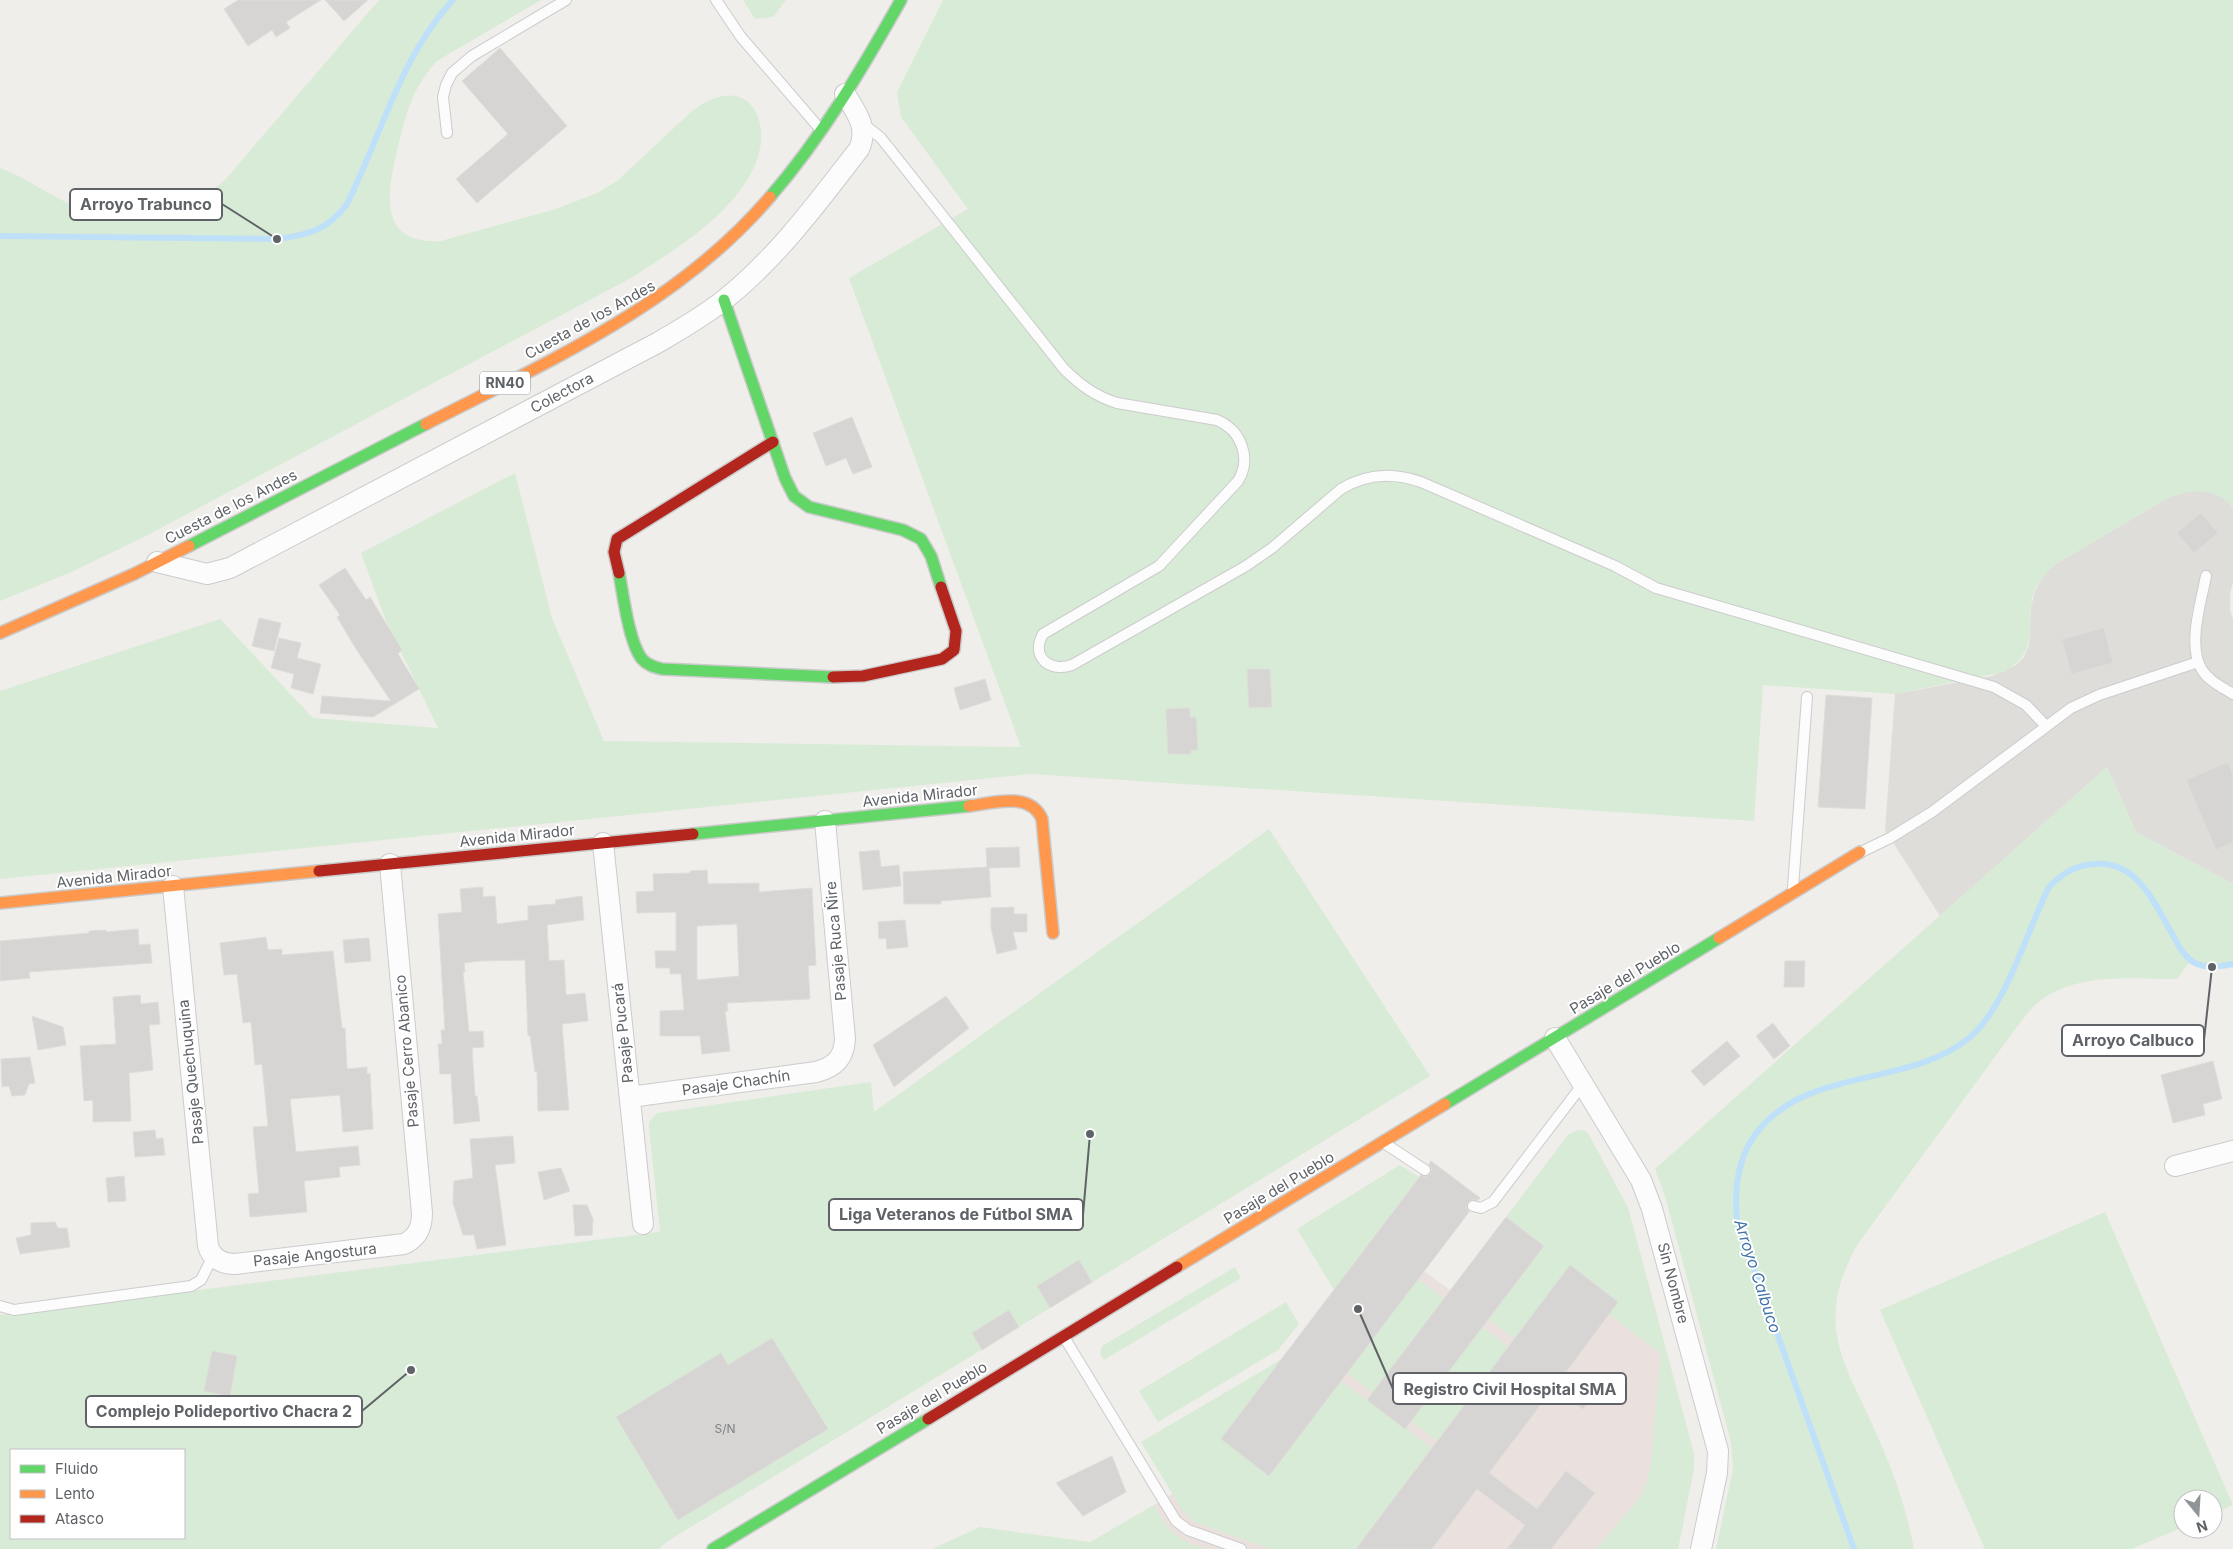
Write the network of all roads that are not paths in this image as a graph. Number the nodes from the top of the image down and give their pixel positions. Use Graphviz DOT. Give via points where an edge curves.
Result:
graph roads {
  1 [pos="566,0"];
  2 [pos="716,0"];
  3 [pos="901,0"];
  4 [pos="846,94"];
  5 [pos="862,122"];
  6 [pos="821,131"];
  7 [pos="447,132"];
  8 [pos="724,300"];
  9 [pos="773,442"];
  10 [pos="157,562"];
  11 [pos="2206,576"];
  12 [pos="0,633"];
  13 [pos="2198,662"];
  14 [pos="2233,694"];
  15 [pos="1806,697"];
  16 [pos="2045,726"];
  17 [pos="825,821"];
  18 [pos="603,843"];
  19 [pos="1860,852"];
  20 [pos="390,864"];
  21 [pos="174,886"];
  22 [pos="1793,894"];
  23 [pos="0,903"];
  24 [pos="1053,932"];
  25 [pos="1555,1038"];
  26 [pos="839,1060"];
  27 [pos="1583,1084"];
  28 [pos="630,1097"];
  29 [pos="1383,1142"];
  30 [pos="2233,1151"];
  31 [pos="2175,1166"];
  32 [pos="1425,1170"];
  33 [pos="1473,1206"];
  34 [pos="643,1224"];
  35 [pos="416,1236"];
  36 [pos="213,1256"];
  37 [pos="0,1306"];
  38 [pos="1064,1336"];
  39 [pos="713,1549"];
  40 [pos="1241,1549"];
  41 [pos="1701,1549"];
  1 -- 7 [label="lane" via="472,56 452,73 443,97"];
  2 -- 6 [label="lane" via="741,37"];
  3 -- 4 [label="street, Cuesta de los Andes / RN40"];
  4 -- 5 [label="street"];
  4 -- 6 [label="street, Cuesta de los Andes / RN40"];
  5 -- 8 [label="street, Colectora" via="864,136 859,149 783,242"];
  5 -- 16 [label="lane" via="880,138 1064,369 1083,387 1117,404 1217,420 1231,429 1241,443 1245,459 1242,474 1168,558 1042,634 1039,650 1048,665 1060,668 1072,665 1246,566 1353,482 1396,475 1430,486 1614,566 1656,588 1994,687 2026,705"];
  6 -- 10 [label="street, Cuesta de los Andes / RN40" via="768,201 736,234 667,294 580,345"];
  8 -- 9 [label="street"];
  8 -- 10 [label="street, Colectora" via="659,342 230,568 207,574"];
  9 -- 9 [label="street" via="616,539 614,552 639,658 662,669 843,678 942,660 949,655 956,644 956,630 931,556 921,539 902,530 818,510 801,502 789,487"];
  10 -- 12 [label="street, Cuesta de los Andes / RN40" via="88,596"];
  11 -- 13 [label="lane" via="2195,642"];
  13 -- 14 [label="lane" via="2208,677"];
  13 -- 16 [label="lane" via="2085,701"];
  15 -- 22 [label="lane"];
  16 -- 19 [label="lane" via="1932,812"];
  17 -- 18 [label="street, Avenida Mirador"];
  17 -- 24 [label="street, Avenida Mirador" via="1017,801 1031,804 1036,807 1043,826"];
  17 -- 26 [label="street, Pasaje Ruca Ñire" via="845,1039"];
  18 -- 20 [label="street, Avenida Mirador"];
  18 -- 28 [label="street, Pasaje Pucará"];
  19 -- 22 [label="street, Pasaje del Pueblo"];
  20 -- 21 [label="street, Avenida Mirador"];
  20 -- 35 [label="street, Pasaje Cerro Abanico" via="422,1212"];
  21 -- 23 [label="street, Avenida Mirador"];
  21 -- 36 [label="street, Pasaje Quechuquina" via="208,1246"];
  22 -- 25 [label="street, Pasaje del Pueblo"];
  25 -- 27 [label="street, Sin Nombre"];
  25 -- 29 [label="street, Pasaje del Pueblo"];
  26 -- 28 [label="street, Pasaje Chachín" via="833,1066 816,1072"];
  27 -- 33 [label="lane" via="1493,1202 1481,1208"];
  27 -- 41 [label="street, Sin Nombre" via="1647,1194 1717,1443 1717,1473"];
  28 -- 34 [label="street, Pasaje Pucará"];
  29 -- 32 [label="lane"];
  29 -- 38 [label="street, Pasaje del Pueblo"];
  30 -- 31 [label="street"];
  35 -- 36 [label="street, Pasaje Angostura" via="396,1246 235,1264 223,1263"];
  36 -- 37 [label="lane" via="202,1280 191,1286 14,1310"];
  38 -- 39 [label="street, Pasaje del Pueblo"];
  38 -- 40 [label="lane" via="1176,1521 1188,1530"];
}
